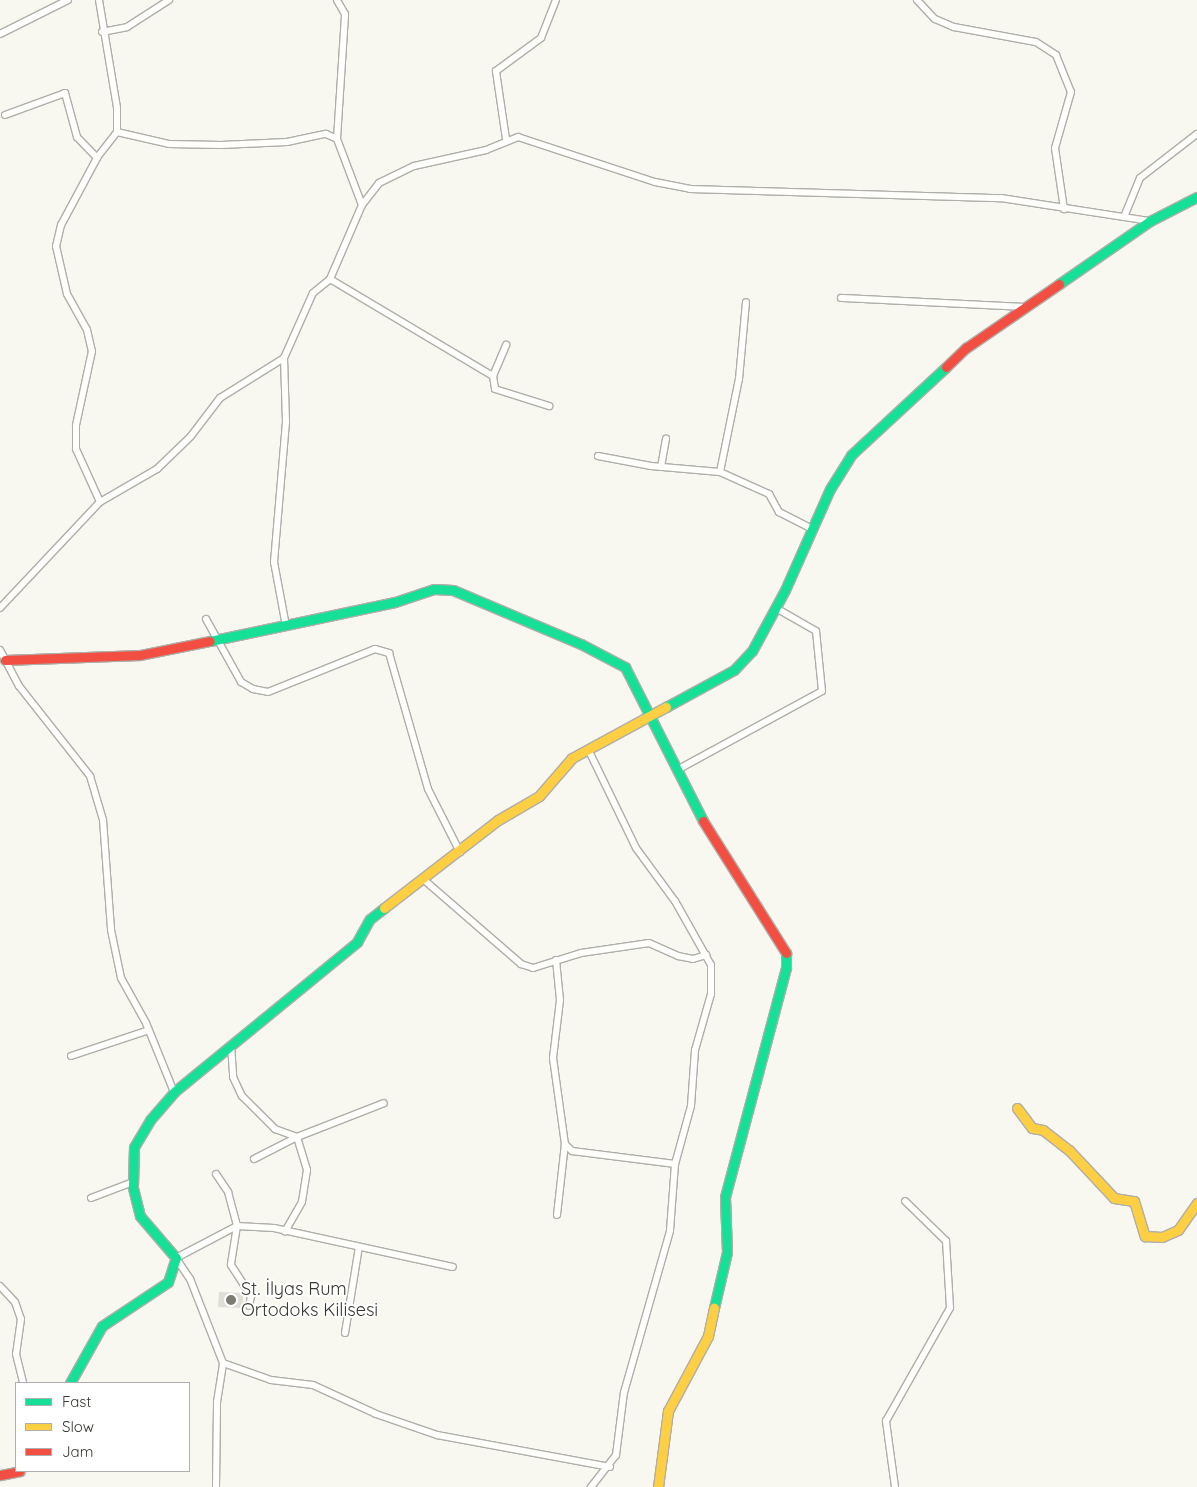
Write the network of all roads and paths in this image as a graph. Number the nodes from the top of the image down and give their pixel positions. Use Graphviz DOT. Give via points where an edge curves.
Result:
graph roads {
  1 [pos="68,0"];
  2 [pos="98,0"];
  3 [pos="169,0"];
  4 [pos="337,0"];
  5 [pos="556,0"];
  6 [pos="917,0"];
  7 [pos="102,32"];
  8 [pos="0,34"];
  9 [pos="5,115"];
  10 [pos="117,132"];
  11 [pos="1197,134"];
  12 [pos="337,139"];
  13 [pos="506,139"];
  14 [pos="97,158"];
  15 [pos="1197,198"];
  16 [pos="362,204"];
  17 [pos="1064,209"];
  18 [pos="1124,217"];
  19 [pos="1150,221"];
  20 [pos="330,279"];
  21 [pos="841,298"];
  22 [pos="746,302"];
  23 [pos="1022,306"];
  24 [pos="506,345"];
  25 [pos="284,358"];
  26 [pos="493,376"];
  27 [pos="549,406"];
  28 [pos="666,438"];
  29 [pos="598,456"];
  30 [pos="661,467"];
  31 [pos="720,472"];
  32 [pos="100,502"];
  33 [pos="813,529"];
  34 [pos="0,608"];
  35 [pos="776,608"];
  36 [pos="206,619"];
  37 [pos="286,626"];
  38 [pos="216,640"];
  39 [pos="0,650"];
  40 [pos="6,660"];
  41 [pos="650,716"];
  42 [pos="588,749"];
  43 [pos="677,770"];
  44 [pos="460,852"];
  45 [pos="423,879"];
  46 [pos="706,955"];
  47 [pos="556,960"];
  48 [pos="149,1030"];
  49 [pos="231,1045"];
  50 [pos="71,1056"];
  51 [pos="174,1092"];
  52 [pos="384,1103"];
  53 [pos="1017,1108"];
  54 [pos="297,1137"];
  55 [pos="565,1144"];
  56 [pos="254,1159"];
  57 [pos="675,1164"];
  58 [pos="216,1174"];
  59 [pos="133,1182"];
  60 [pos="91,1198"];
  61 [pos="905,1201"];
  62 [pos="1197,1203"];
  63 [pos="557,1215"];
  64 [pos="237,1226"];
  65 [pos="285,1231"];
  66 [pos="360,1248"];
  67 [pos="176,1258"];
  68 [pos="453,1267"];
  69 [pos="0,1286"];
  70 [pos="249,1306"];
  71 [pos="345,1333"];
  72 [pos="223,1363"];
  73 [pos="23,1382"];
  74 [pos="71,1382"];
  75 [pos="610,1468"];
  76 [pos="15,1472"];
  77 [pos="0,1475"];
  78 [pos="216,1487"];
  79 [pos="591,1487"];
  80 [pos="658,1487"];
  81 [pos="895,1487"];
  1 -- 8 [label="street"];
  2 -- 7 [label="street"];
  3 -- 7 [label="street" via="127,27"];
  4 -- 12 [label="street" via="345,14"];
  5 -- 13 [label="street" via="540,38 496,71"];
  6 -- 17 [label="street" via="935,19 954,27 1036,42 1056,55 1071,92 1055,148"];
  7 -- 10 [label="street" via="117,108"];
  9 -- 14 [label="street" via="65,93 77,137"];
  10 -- 12 [label="street" via="169,144 287,142 326,134"];
  10 -- 14 [label="street"];
  11 -- 18 [label="street" via="1140,178"];
  12 -- 16 [label="street"];
  13 -- 16 [label="street" via="486,150 414,166 379,183"];
  13 -- 17 [label="street" via="535,140 655,182 690,189 1001,198"];
  14 -- 32 [label="street" via="61,225 56,246 67,294 87,330 92,352 76,425 76,449"];
  15 -- 19 [label="street"];
  16 -- 20 [label="street"];
  17 -- 18 [label="street"];
  18 -- 19 [label="street"];
  19 -- 23 [label="street"];
  20 -- 25 [label="street" via="313,293"];
  20 -- 26 [label="street"];
  21 -- 23 [label="street"];
  22 -- 31 [label="street" via="738,379"];
  23 -- 33 [label="street" via="966,348 851,455 830,489"];
  24 -- 26 [label="street"];
  25 -- 32 [label="street" via="220,398 191,436 157,469"];
  25 -- 37 [label="street" via="286,422 274,562"];
  26 -- 27 [label="street" via="495,389"];
  28 -- 30 [label="street"];
  29 -- 30 [label="street"];
  30 -- 31 [label="street"];
  31 -- 33 [label="street" via="768,494 779,512"];
  32 -- 34 [label="street"];
  33 -- 35 [label="street"];
  35 -- 41 [label="street" via="752,651 734,670"];
  35 -- 43 [label="street" via="816,631 822,691"];
  36 -- 38 [label="street"];
  37 -- 38 [label="street"];
  37 -- 41 [label="street" via="396,602 434,589 453,590 581,644 625,667"];
  38 -- 40 [label="street" via="140,655"];
  38 -- 44 [label="street" via="241,682 268,692 375,649 389,653 428,789"];
  39 -- 40 [label="street"];
  40 -- 48 [label="street" via="19,686 90,776 103,820 112,930 121,978"];
  41 -- 42 [label="street"];
  41 -- 43 [label="street"];
  42 -- 44 [label="street" via="572,758 539,796 498,820"];
  42 -- 46 [label="street" via="636,848 674,901"];
  43 -- 80 [label="street" via="713,840 786,952 786,968 725,1197 726,1252 708,1336 668,1411"];
  44 -- 45 [label="street"];
  45 -- 47 [label="street" via="522,964 533,968"];
  45 -- 49 [label="street" via="370,919 357,942"];
  46 -- 47 [label="street" via="678,956 649,943"];
  46 -- 57 [label="street" via="711,965 711,994 695,1050 691,1106"];
  47 -- 55 [label="street" via="560,1000 553,1058"];
  48 -- 50 [label="street"];
  48 -- 51 [label="street"];
  49 -- 51 [label="street"];
  49 -- 54 [label="street" via="233,1077 242,1096 275,1129"];
  51 -- 59 [label="street" via="150,1120 134,1147"];
  52 -- 54 [label="street"];
  53 -- 62 [label="street" via="1032,1128 1043,1130 1070,1150 1114,1198 1134,1201 1146,1236 1162,1237 1178,1230"];
  54 -- 56 [label="street"];
  54 -- 65 [label="street" via="307,1170 302,1202"];
  55 -- 57 [label="street" via="572,1151"];
  55 -- 63 [label="street"];
  57 -- 75 [label="street" via="670,1231 624,1392 616,1455"];
  58 -- 64 [label="street" via="228,1192"];
  59 -- 60 [label="street"];
  59 -- 67 [label="street" via="140,1216 165,1241"];
  61 -- 81 [label="street" via="946,1241 950,1308 886,1421"];
  64 -- 65 [label="street"];
  64 -- 67 [label="street"];
  64 -- 70 [label="street" via="232,1265 251,1296"];
  65 -- 66 [label="street"];
  66 -- 68 [label="street"];
  66 -- 71 [label="street"];
  67 -- 72 [label="street" via="190,1279"];
  67 -- 74 [label="street" via="168,1282 102,1326"];
  69 -- 73 [label="street" via="16,1302 21,1318 16,1354"];
  72 -- 75 [label="street" via="271,1380 312,1386 376,1414 437,1435"];
  72 -- 78 [label="street" via="217,1402"];
  75 -- 79 [label="street"];
  76 -- 77 [label="street"];
}
